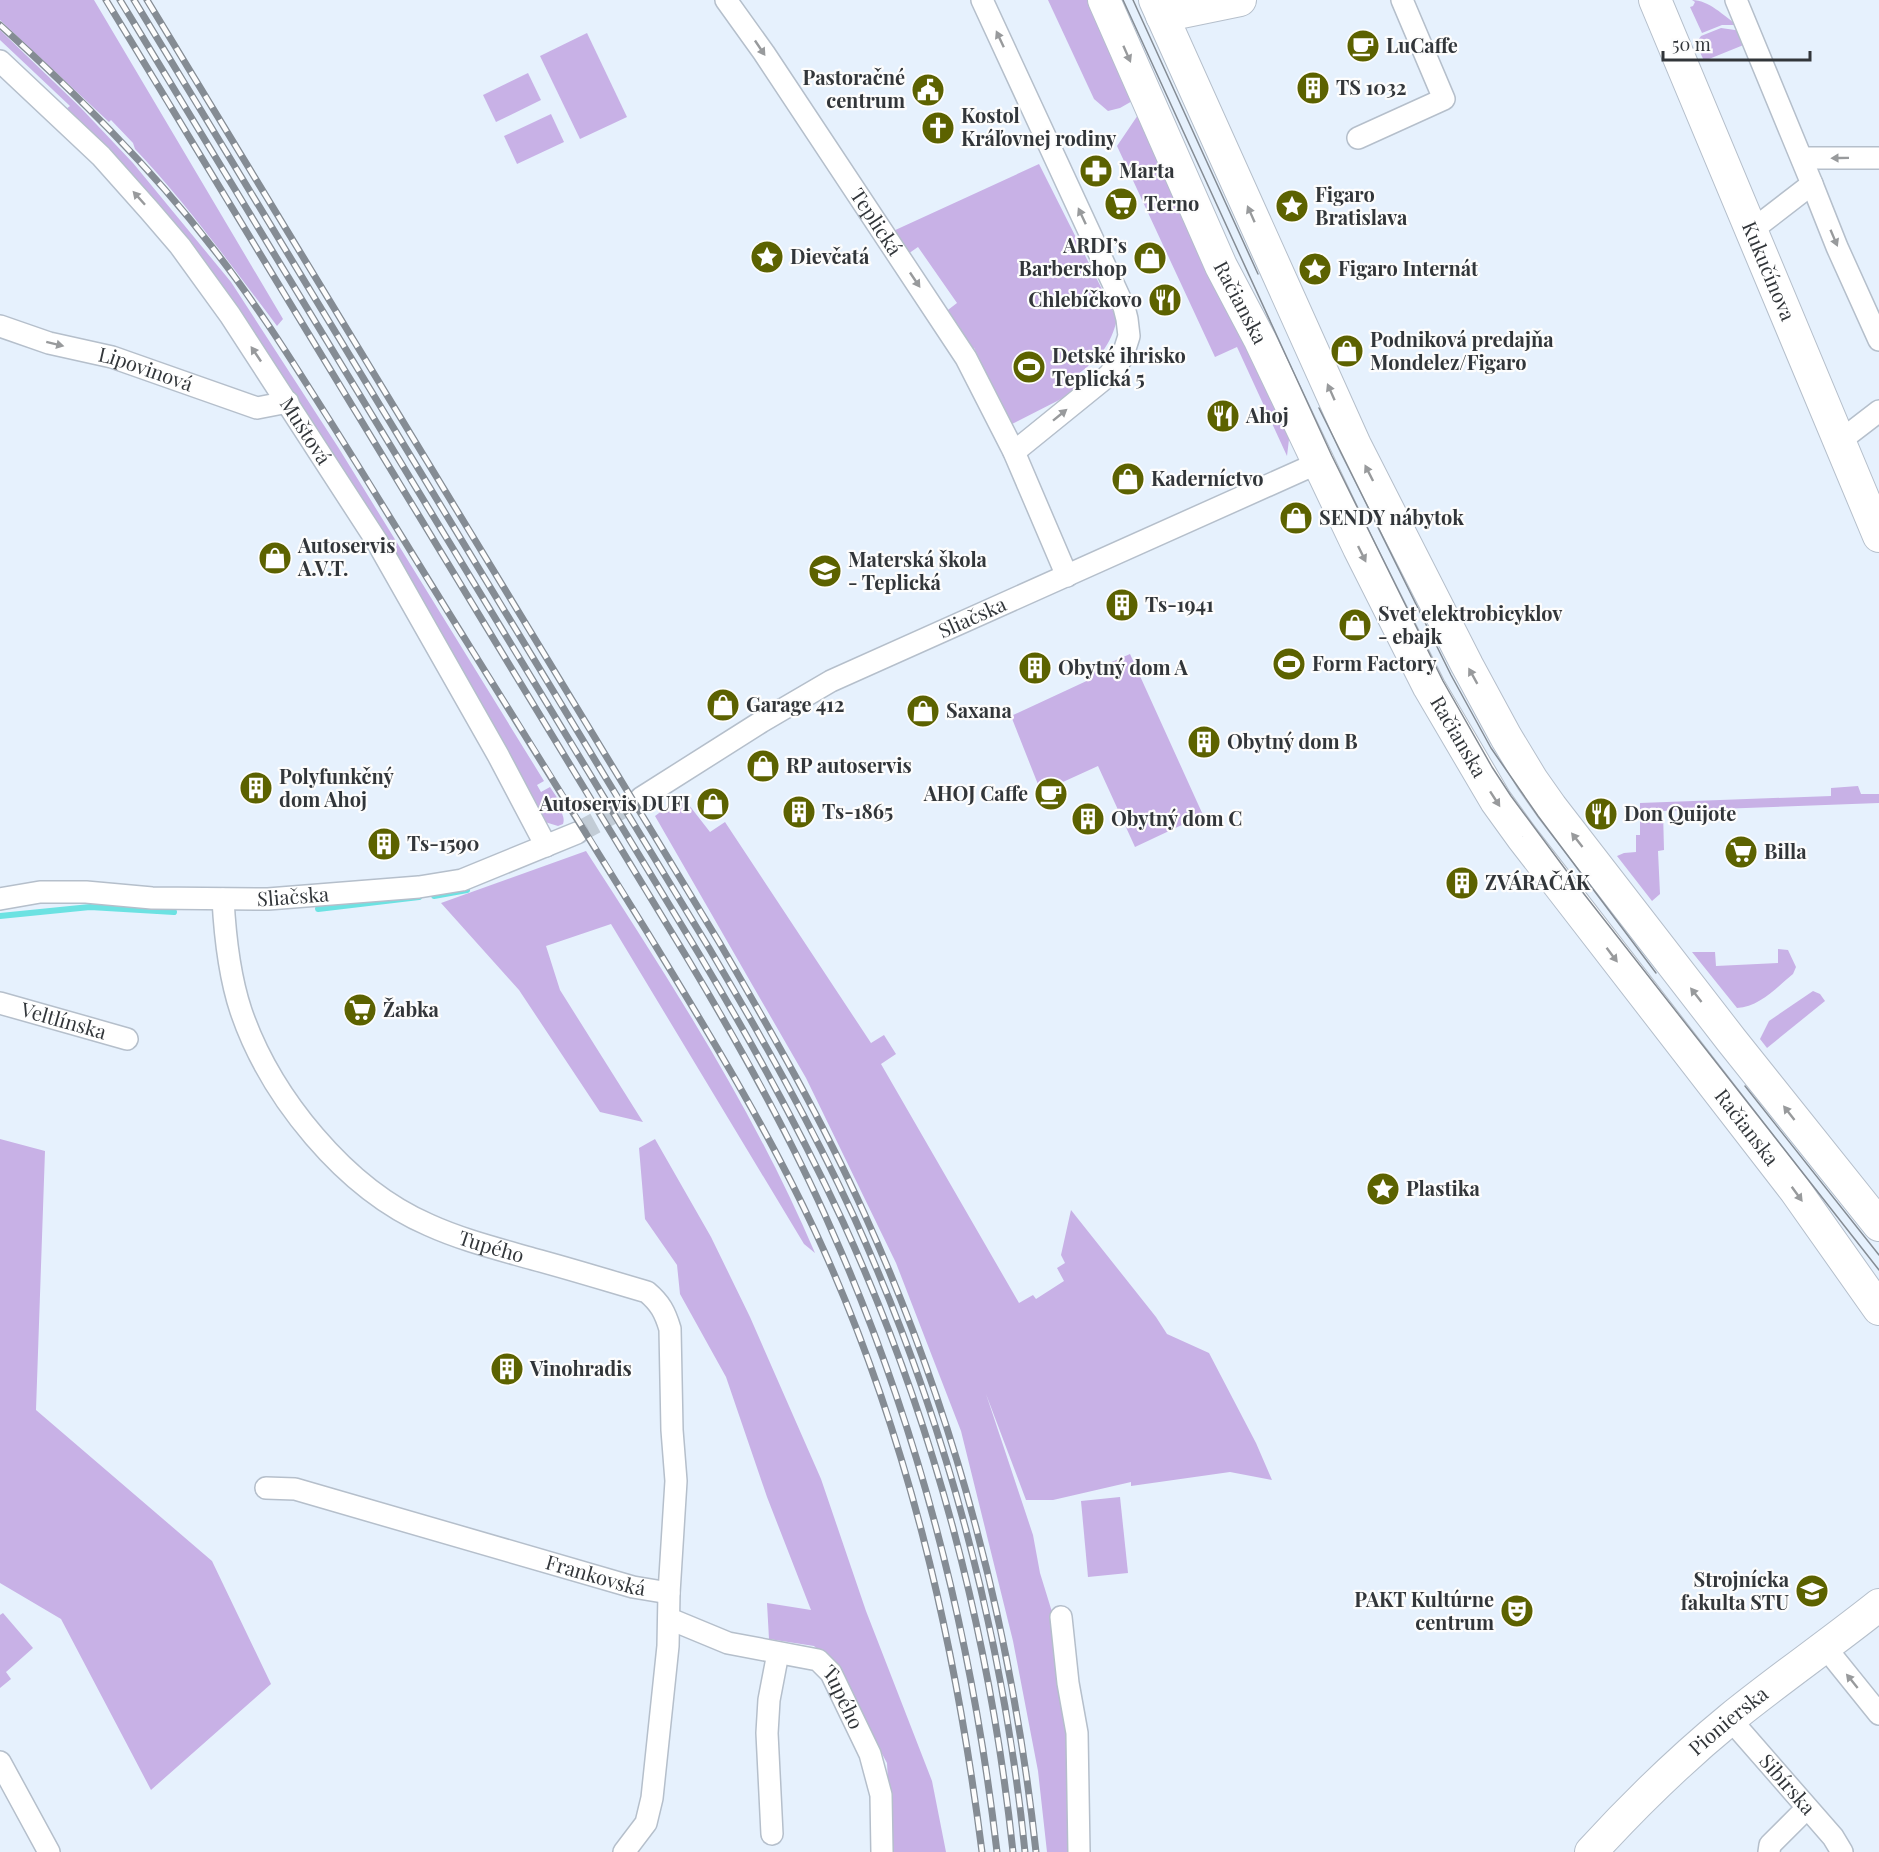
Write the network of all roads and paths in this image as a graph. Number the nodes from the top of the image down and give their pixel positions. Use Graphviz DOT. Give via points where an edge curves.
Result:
graph roads {
  1 [pos="726,0"];
  2 [pos="982,0"];
  3 [pos="1104,0"];
  4 [pos="1240,0"];
  5 [pos="1402,0"];
  6 [pos="1736,0"];
  7 [pos="1657,2"];
  8 [pos="1159,8"];
  9 [pos="0,61"];
  10 [pos="1358,138"];
  11 [pos="1802,158"];
  12 [pos="1879,158"];
  13 [pos="1812,184"];
  14 [pos="1751,231"];
  15 [pos="0,326"];
  16 [pos="1879,340"];
  17 [pos="288,402"];
  18 [pos="1879,411"];
  19 [pos="1839,441"];
  20 [pos="1014,452"];
  21 [pos="1318,463"];
  22 [pos="1879,536"];
  23 [pos="1067,576"];
  24 [pos="641,798"];
  25 [pos="578,833"];
  26 [pos="546,846"];
  27 [pos="0,899"];
  28 [pos="223,899"];
  29 [pos="0,1004"];
  30 [pos="127,1039"];
  31 [pos="1879,1225"];
  32 [pos="1879,1308"];
  33 [pos="266,1488"];
  34 [pos="669,1593"];
  35 [pos="1879,1605"];
  36 [pos="1061,1617"];
  37 [pos="670,1619"];
  38 [pos="1825,1647"];
  39 [pos="778,1653"];
  40 [pos="1879,1714"];
  41 [pos="1730,1719"];
  42 [pos="0,1762"];
  43 [pos="1807,1808"];
  44 [pos="772,1834"];
  45 [pos="49,1852"];
  46 [pos="624,1852"];
  47 [pos="882,1852"];
  48 [pos="1079,1852"];
  49 [pos="1591,1852"];
  50 [pos="1769,1852"];
  51 [pos="1842,1852"];
  1 -- 20 [label="street, Teplická, one-way" via="966,358"];
  20 -- 2 [label="street, one-way" via="1109,375 1122,358 1129,336 1124,307"];
  3 -- 21 [label="main road, Račianska, one-way" via="1221,266"];
  4 -- 8 [label="main road"];
  5 -- 10 [label="street" via="1444,99"];
  6 -- 11 [label="street"];
  7 -- 14 [label="main road, Kukučínova"];
  31 -- 8 [label="main road, one-way" via="1558,817 1506,737 1355,445"];
  17 -- 9 [label="street, Muštová, one-way" via="231,315 158,219 101,156"];
  12 -- 11 [label="street, one-way"];
  11 -- 13 [label="street"];
  13 -- 14 [label="street"];
  13 -- 16 [label="street, one-way"];
  14 -- 19 [label="main road, Kukučínova"];
  15 -- 17 [label="street, Lipovinová, one-way" via="49,343 112,357 257,408"];
  17 -- 26 [label="street, Muštová" via="376,540"];
  18 -- 19 [label="street"];
  19 -- 22 [label="main road, Kukučínova"];
  20 -- 23 [label="street, Teplická"];
  21 -- 23 [label="street, Sliačska"];
  21 -- 32 [label="main road, Račianska, one-way" via="1429,687 1496,801 1795,1190"];
  23 -- 24 [label="street, Sliačska" via="831,681"];
  25 -- 26 [label="street, Sliačska"];
  26 -- 28 [label="street, Sliačska" via="462,880 419,888 317,897"];
  27 -- 28 [label="street, Sliačska" via="40,892"];
  28 -- 34 [label="street, Tupého" via="228,959 253,1044 304,1123 348,1173 426,1224 463,1239 647,1292 659,1302 670,1329 676,1481"];
  29 -- 30 [label="street, Veltlínska"];
  33 -- 34 [label="street, Frankovská" via="295,1489 633,1587"];
  34 -- 37 [label="street, Frankovská"];
  35 -- 38 [label="main road, Pionierska"];
  36 -- 48 [label="street" via="1077,1733"];
  37 -- 39 [label="street, Tupého" via="728,1643"];
  37 -- 46 [label="street, Frankovská" via="652,1798 645,1822"];
  40 -- 38 [label="street, one-way"];
  38 -- 41 [label="main road, Pionierska"];
  39 -- 44 [label="street" via="767,1732"];
  39 -- 47 [label="street, Tupého" via="818,1660 831,1673 870,1754 881,1795"];
  41 -- 43 [label="street, Sibírska"];
  41 -- 49 [label="main road, Pionierska" via="1635,1804"];
  42 -- 45 [label="street"];
  43 -- 50 [label="street" via="1770,1845"];
  43 -- 51 [label="street, Sibírska"];
}
